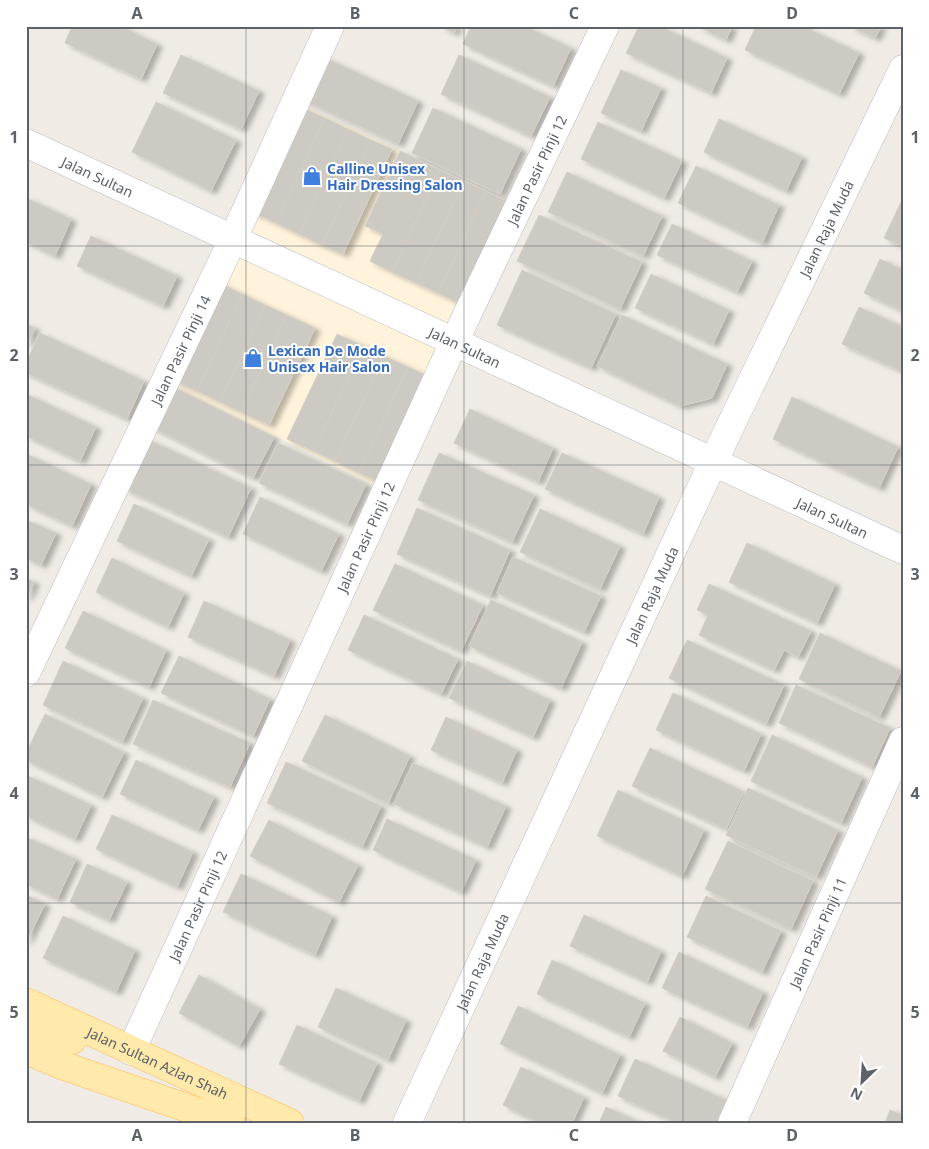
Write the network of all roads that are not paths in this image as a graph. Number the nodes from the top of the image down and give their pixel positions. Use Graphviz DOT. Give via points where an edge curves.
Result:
graph roads {
  1 [pos="330,26"];
  2 [pos="605,26"];
  3 [pos="903,69"];
  4 [pos="26,143"];
  5 [pos="233,239"];
  6 [pos="454,342"];
  7 [pos="713,462"];
  8 [pos="903,550"];
  9 [pos="26,673"];
  10 [pos="903,741"];
  11 [pos="26,1002"];
  12 [pos="26,1025"];
  13 [pos="26,1050"];
  14 [pos="131,1051"];
  15 [pos="224,1121"];
  16 [pos="290,1123"];
  17 [pos="407,1123"];
  18 [pos="732,1123"];
  1 -- 5 [label="street, Jalan Pasir Pinji 14"];
  2 -- 6 [label="street, Jalan Pasir Pinji 12"];
  3 -- 7 [label="street, Jalan Raja Muda"];
  4 -- 5 [label="street, Jalan Sultan"];
  5 -- 6 [label="street, Jalan Sultan"];
  5 -- 9 [label="street, Jalan Pasir Pinji 14"];
  6 -- 7 [label="street, Jalan Sultan"];
  6 -- 14 [label="street, Jalan Pasir Pinji 12"];
  7 -- 8 [label="street, Jalan Sultan"];
  7 -- 17 [label="street, Jalan Raja Muda"];
  10 -- 18 [label="street, Jalan Pasir Pinji 11"];
  11 -- 14 [label="main road, Jalan Sultan Azlan Shah"];
  12 -- 14 [label="main road" via="76,1042"];
  13 -- 15 [label="main road, Jalan Sultan Azlan Shah"];
  14 -- 16 [label="main road, Jalan Sultan Azlan Shah"];
}
